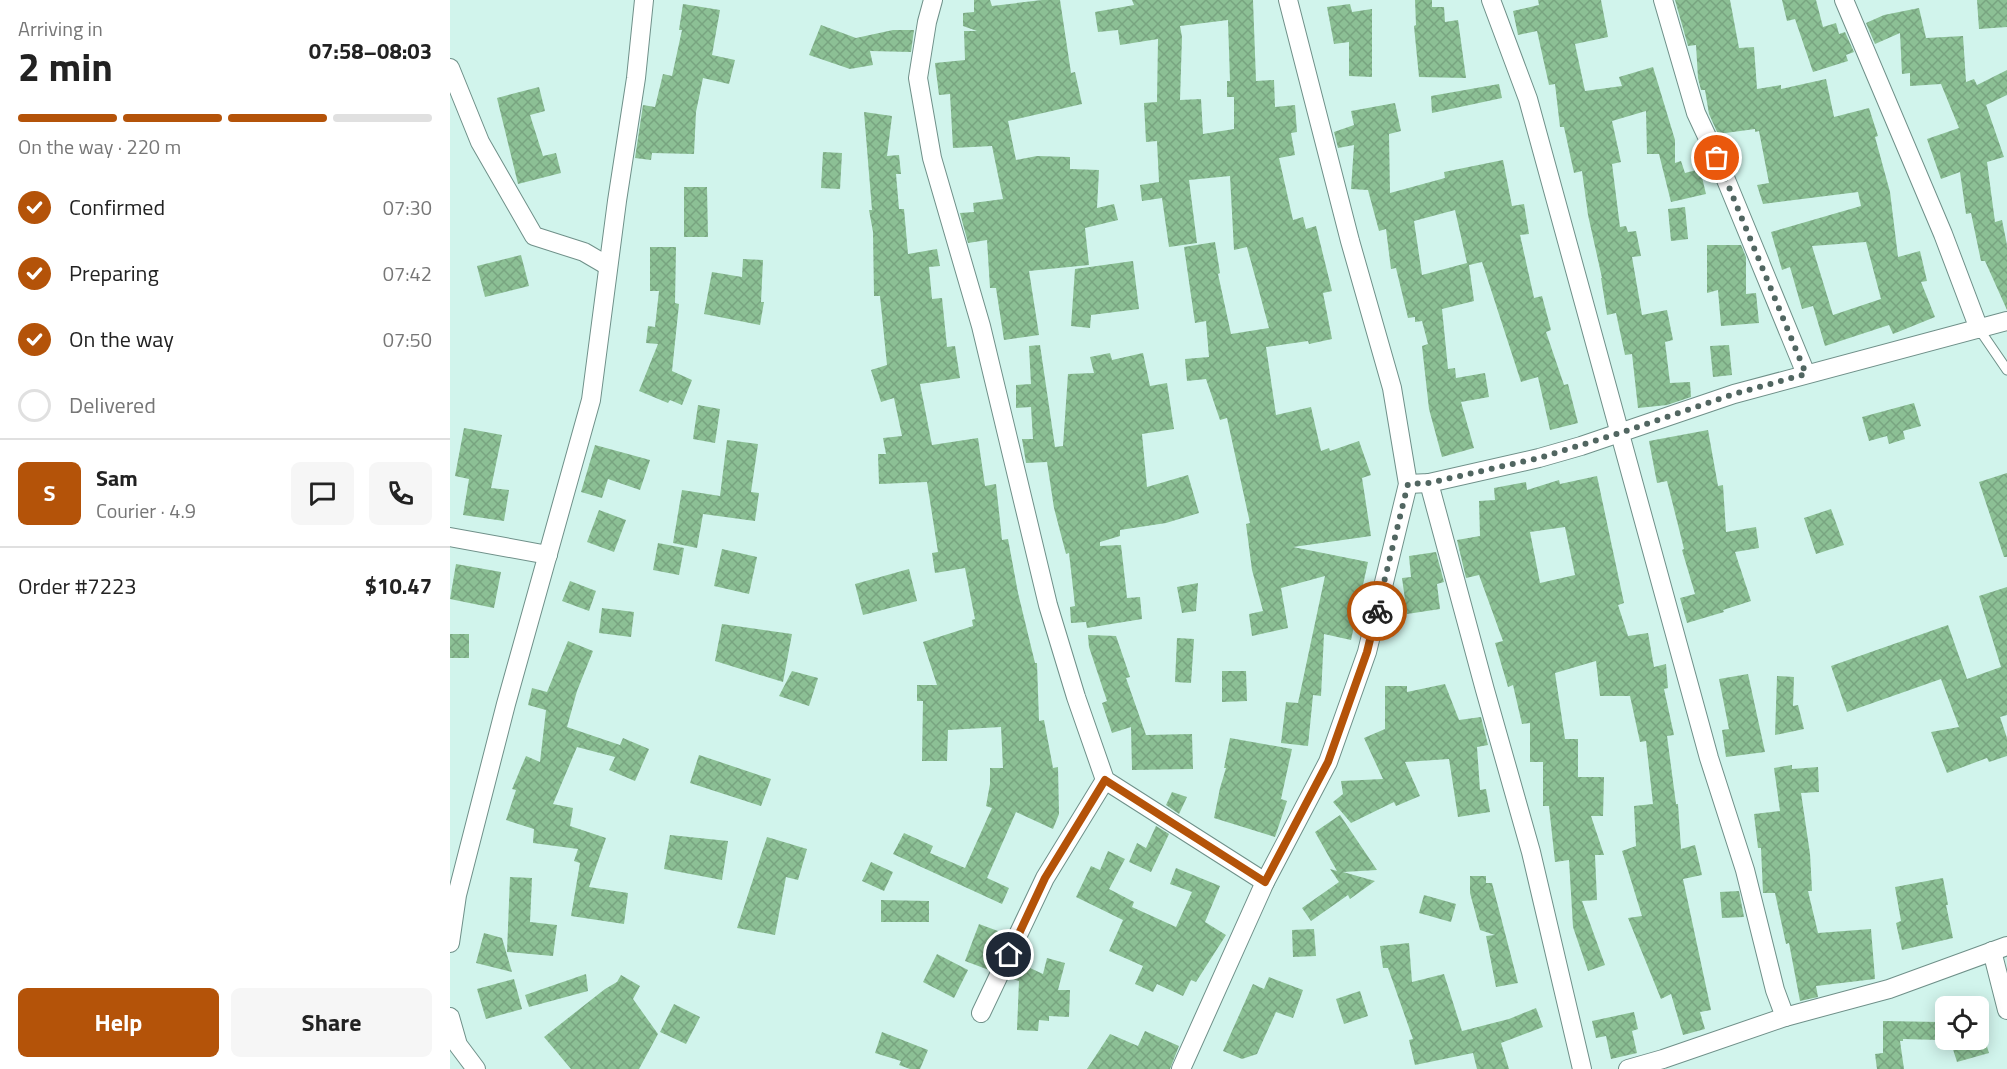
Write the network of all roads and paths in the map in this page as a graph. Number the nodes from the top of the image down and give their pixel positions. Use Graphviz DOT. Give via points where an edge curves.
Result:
graph roads {
  1 [pos="644,0"];
  2 [pos="933,0"];
  3 [pos="1288,0"];
  4 [pos="1491,0"];
  5 [pos="1663,0"];
  6 [pos="1844,0"];
  7 [pos="450,68"];
  8 [pos="608,266"];
  9 [pos="2007,321"];
  10 [pos="1979,329"];
  11 [pos="2007,370"];
  12 [pos="1806,374"];
  13 [pos="1620,433"];
  14 [pos="1429,483"];
  15 [pos="1408,484"];
  16 [pos="450,537"];
  17 [pos="548,555"];
  18 [pos="1105,780"];
  19 [pos="1265,882"];
  20 [pos="454,896"];
  21 [pos="450,943"];
  22 [pos="1999,948"];
  23 [pos="2007,1010"];
  24 [pos="981,1012"];
  25 [pos="450,1017"];
  26 [pos="1785,1017"];
  27 [pos="476,1069"];
  28 [pos="1181,1069"];
  29 [pos="1582,1069"];
  30 [pos="1628,1069"];
  1 -- 8 [label="street"];
  2 -- 18 [label="street" via="918,78 932,158 981,326 1048,605"];
  3 -- 15 [label="street" via="1392,388"];
  4 -- 13 [label="street" via="1528,99"];
  5 -- 12 [label="street" via="1696,113"];
  6 -- 10 [label="street"];
  7 -- 8 [label="street" via="480,142 534,236 584,252"];
  8 -- 17 [label="street" via="591,400"];
  9 -- 10 [label="street"];
  10 -- 11 [label="lane"];
  10 -- 12 [label="street"];
  12 -- 13 [label="street"];
  13 -- 14 [label="street" via="1539,458"];
  13 -- 26 [label="street" via="1709,758 1753,897 1774,990"];
  14 -- 15 [label="street"];
  14 -- 29 [label="street" via="1531,852"];
  15 -- 19 [label="street" via="1363,663 1328,762"];
  16 -- 17 [label="street"];
  17 -- 20 [label="street"];
  18 -- 19 [label="street"];
  18 -- 24 [label="street" via="1045,878"];
  19 -- 28 [label="street"];
  20 -- 21 [label="street"];
  22 -- 23 [label="street"];
  22 -- 26 [label="street" via="1889,989"];
  25 -- 27 [label="street" via="458,1045"];
  26 -- 30 [label="street"];
}
